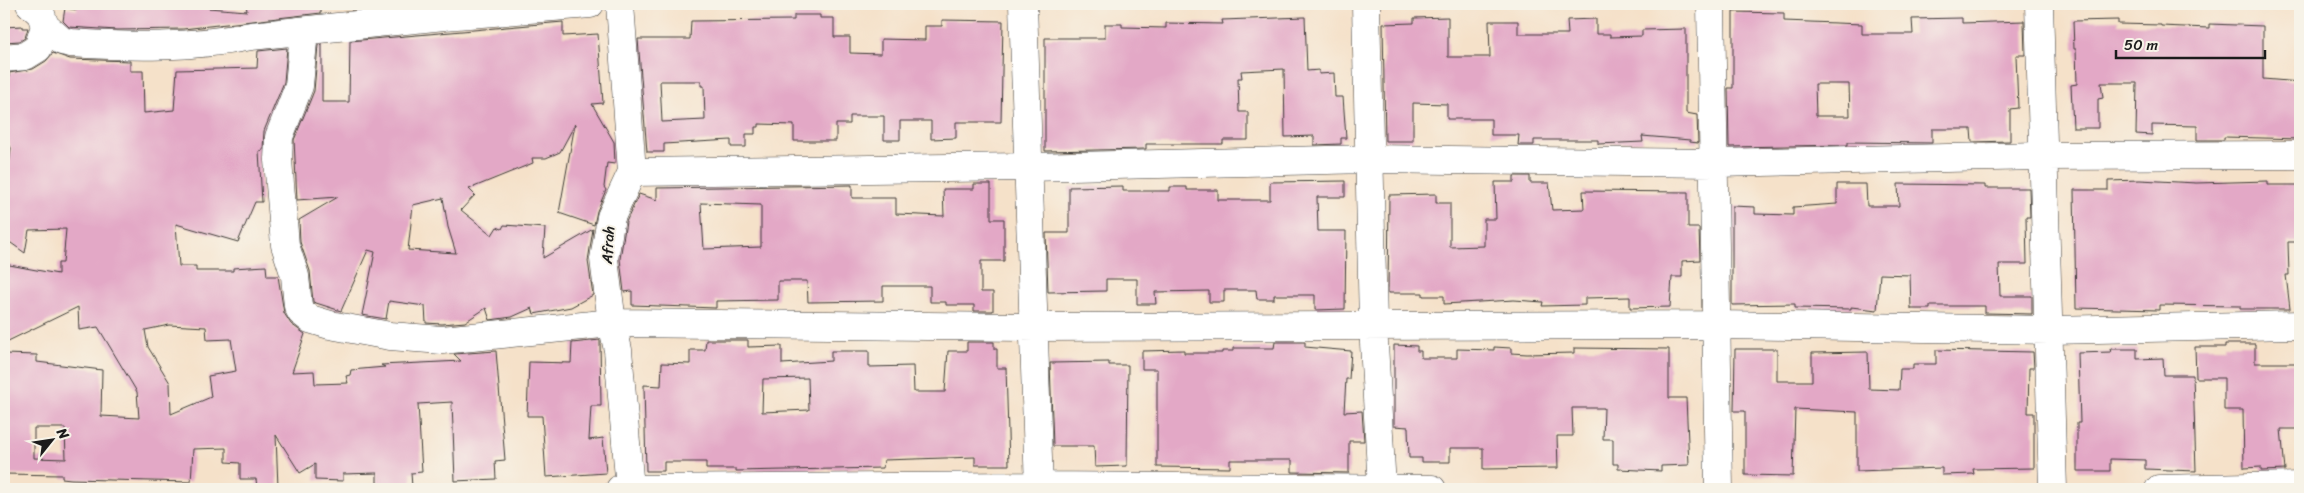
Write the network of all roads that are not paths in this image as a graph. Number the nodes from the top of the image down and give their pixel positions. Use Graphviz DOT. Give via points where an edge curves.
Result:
graph roads {
  1 [pos="590,4"];
  2 [pos="620,4"];
  3 [pos="1023,4"];
  4 [pos="1366,4"];
  5 [pos="1711,4"];
  6 [pos="2039,4"];
  7 [pos="37,15"];
  8 [pos="304,31"];
  9 [pos="4,58"];
  10 [pos="2300,155"];
  11 [pos="2044,156"];
  12 [pos="1368,159"];
  13 [pos="1714,163"];
  14 [pos="1029,167"];
  15 [pos="632,172"];
  16 [pos="612,323"];
  17 [pos="1372,325"];
  18 [pos="1716,325"];
  19 [pos="2300,325"];
  20 [pos="1034,327"];
  21 [pos="2049,330"];
  22 [pos="2300,486"];
  23 [pos="1039,488"];
  24 [pos="1382,488"];
  25 [pos="620,489"];
  26 [pos="630,489"];
  27 [pos="1432,489"];
  28 [pos="1720,489"];
  29 [pos="2053,489"];
  30 [pos="2159,489"];
  1 -- 8 [label="street"];
  2 -- 15 [label="street"];
  3 -- 14 [label="street"];
  4 -- 12 [label="street"];
  5 -- 13 [label="street"];
  6 -- 11 [label="street"];
  7 -- 8 [label="street" via="62,41 71,43 150,47"];
  7 -- 9 [label="street" via="38,48 25,56"];
  8 -- 16 [label="street" via="299,86 279,137 278,160 285,245 295,276 301,312 310,319 330,325 390,336 442,340"];
  10 -- 11 [label="street"];
  11 -- 13 [label="street"];
  11 -- 21 [label="street"];
  12 -- 13 [label="street"];
  12 -- 14 [label="street"];
  12 -- 17 [label="street"];
  13 -- 18 [label="street"];
  14 -- 15 [label="street"];
  14 -- 20 [label="street"];
  15 -- 16 [label="street, Afrah" via="610,217 606,237 604,258"];
  16 -- 20 [label="street"];
  16 -- 26 [label="street, Afrah" via="618,350"];
  17 -- 18 [label="street"];
  17 -- 20 [label="street"];
  17 -- 24 [label="street"];
  18 -- 21 [label="street"];
  18 -- 28 [label="street"];
  19 -- 21 [label="street"];
  20 -- 23 [label="street"];
  21 -- 29 [label="street"];
  22 -- 30 [label="street"];
  23 -- 24 [label="street"];
  23 -- 26 [label="street"];
  24 -- 27 [label="street"];
  25 -- 26 [label="street"];
}
